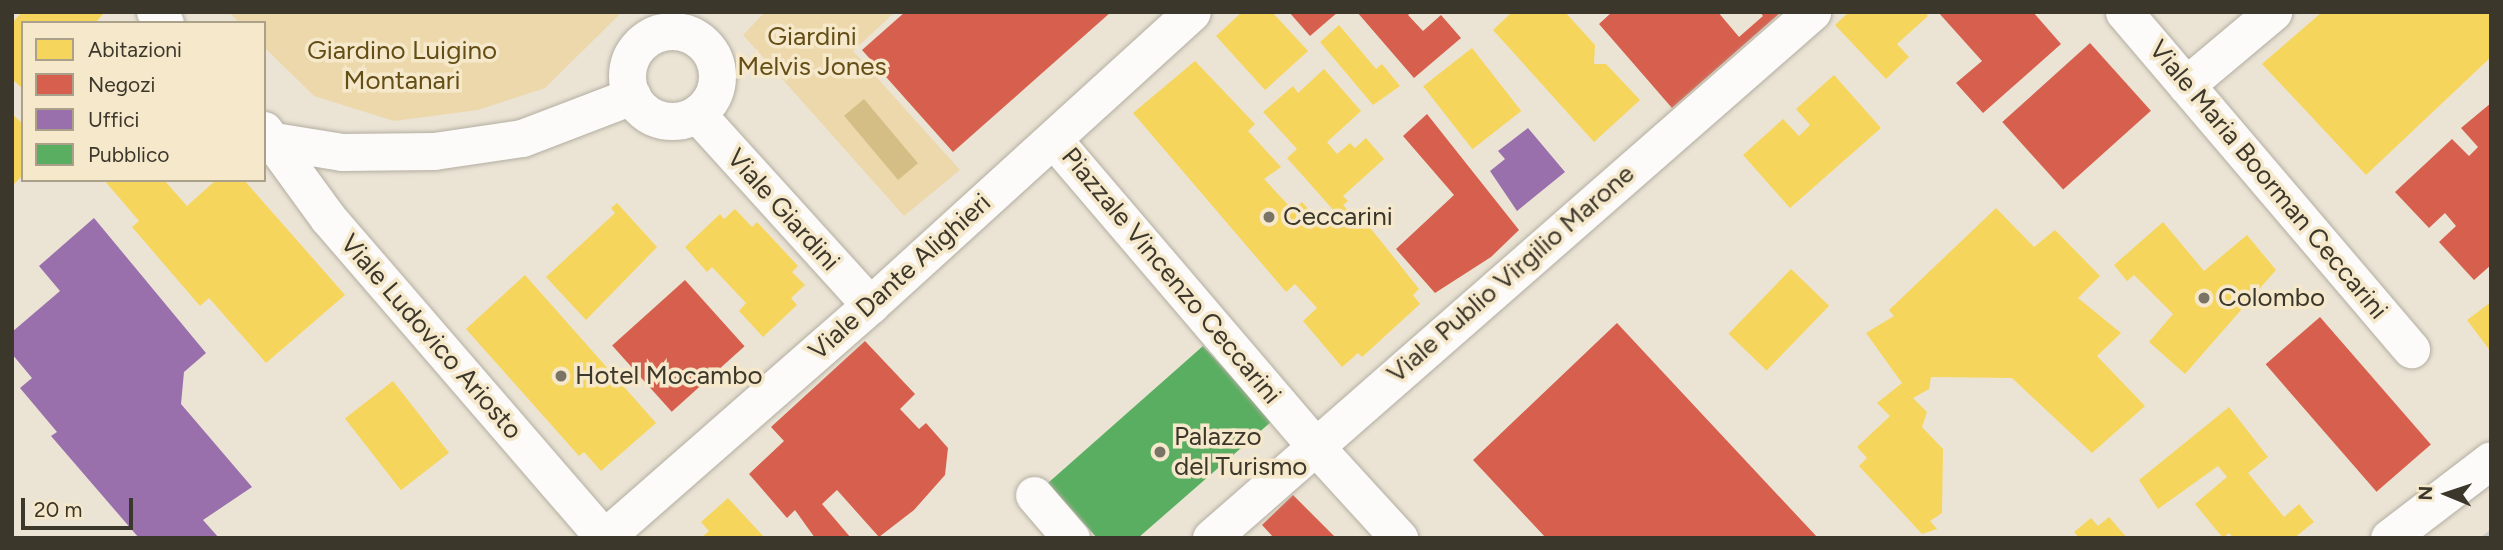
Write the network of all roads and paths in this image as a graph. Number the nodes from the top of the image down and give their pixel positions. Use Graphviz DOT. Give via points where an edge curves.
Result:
graph roads {
  1 [pos="1192,12"];
  2 [pos="1812,12"];
  3 [pos="2124,12"];
  4 [pos="2273,12"];
  5 [pos="701,26"];
  6 [pos="2186,85"];
  7 [pos="632,96"];
  8 [pos="697,114"];
  9 [pos="269,135"];
  10 [pos="1053,139"];
  11 [pos="870,305"];
  12 [pos="2411,348"];
  13 [pos="1315,446"];
  14 [pos="2491,460"];
  15 [pos="1034,495"];
  16 [pos="604,538"];
  17 [pos="1072,538"];
  18 [pos="1211,538"];
  19 [pos="1399,538"];
  20 [pos="2389,538"];
  1 -- 10 [label="street, Viale Dante Alighieri"];
  2 -- 13 [label="street, Viale Publio Virgilio Marone"];
  3 -- 6 [label="street, Viale Maria Boorman Ceccarini"];
  4 -- 6 [label="street"];
  5 -- 7 [label="street" via="660,32 639,45 628,68"];
  5 -- 8 [label="street" via="717,82"];
  6 -- 12 [label="street, Viale Maria Boorman Ceccarini"];
  7 -- 8 [label="street" via="653,117 667,121"];
  7 -- 9 [label="street" via="522,138 434,151 342,152"];
  8 -- 11 [label="street, Viale Giardini"];
  9 -- 16 [label="street, Viale Ludovico Ariosto" via="328,218"];
  10 -- 11 [label="street, Viale Dante Alighieri"];
  10 -- 13 [label="street, Piazzale Vincenzo Ceccarini"];
  11 -- 16 [label="street, Viale Dante Alighieri"];
  13 -- 18 [label="street, Viale Publio Virgilio Marone"];
  13 -- 19 [label="street, Piazzale Vincenzo Ceccarini"];
  14 -- 20 [label="street"];
  15 -- 17 [label="street"];
}
